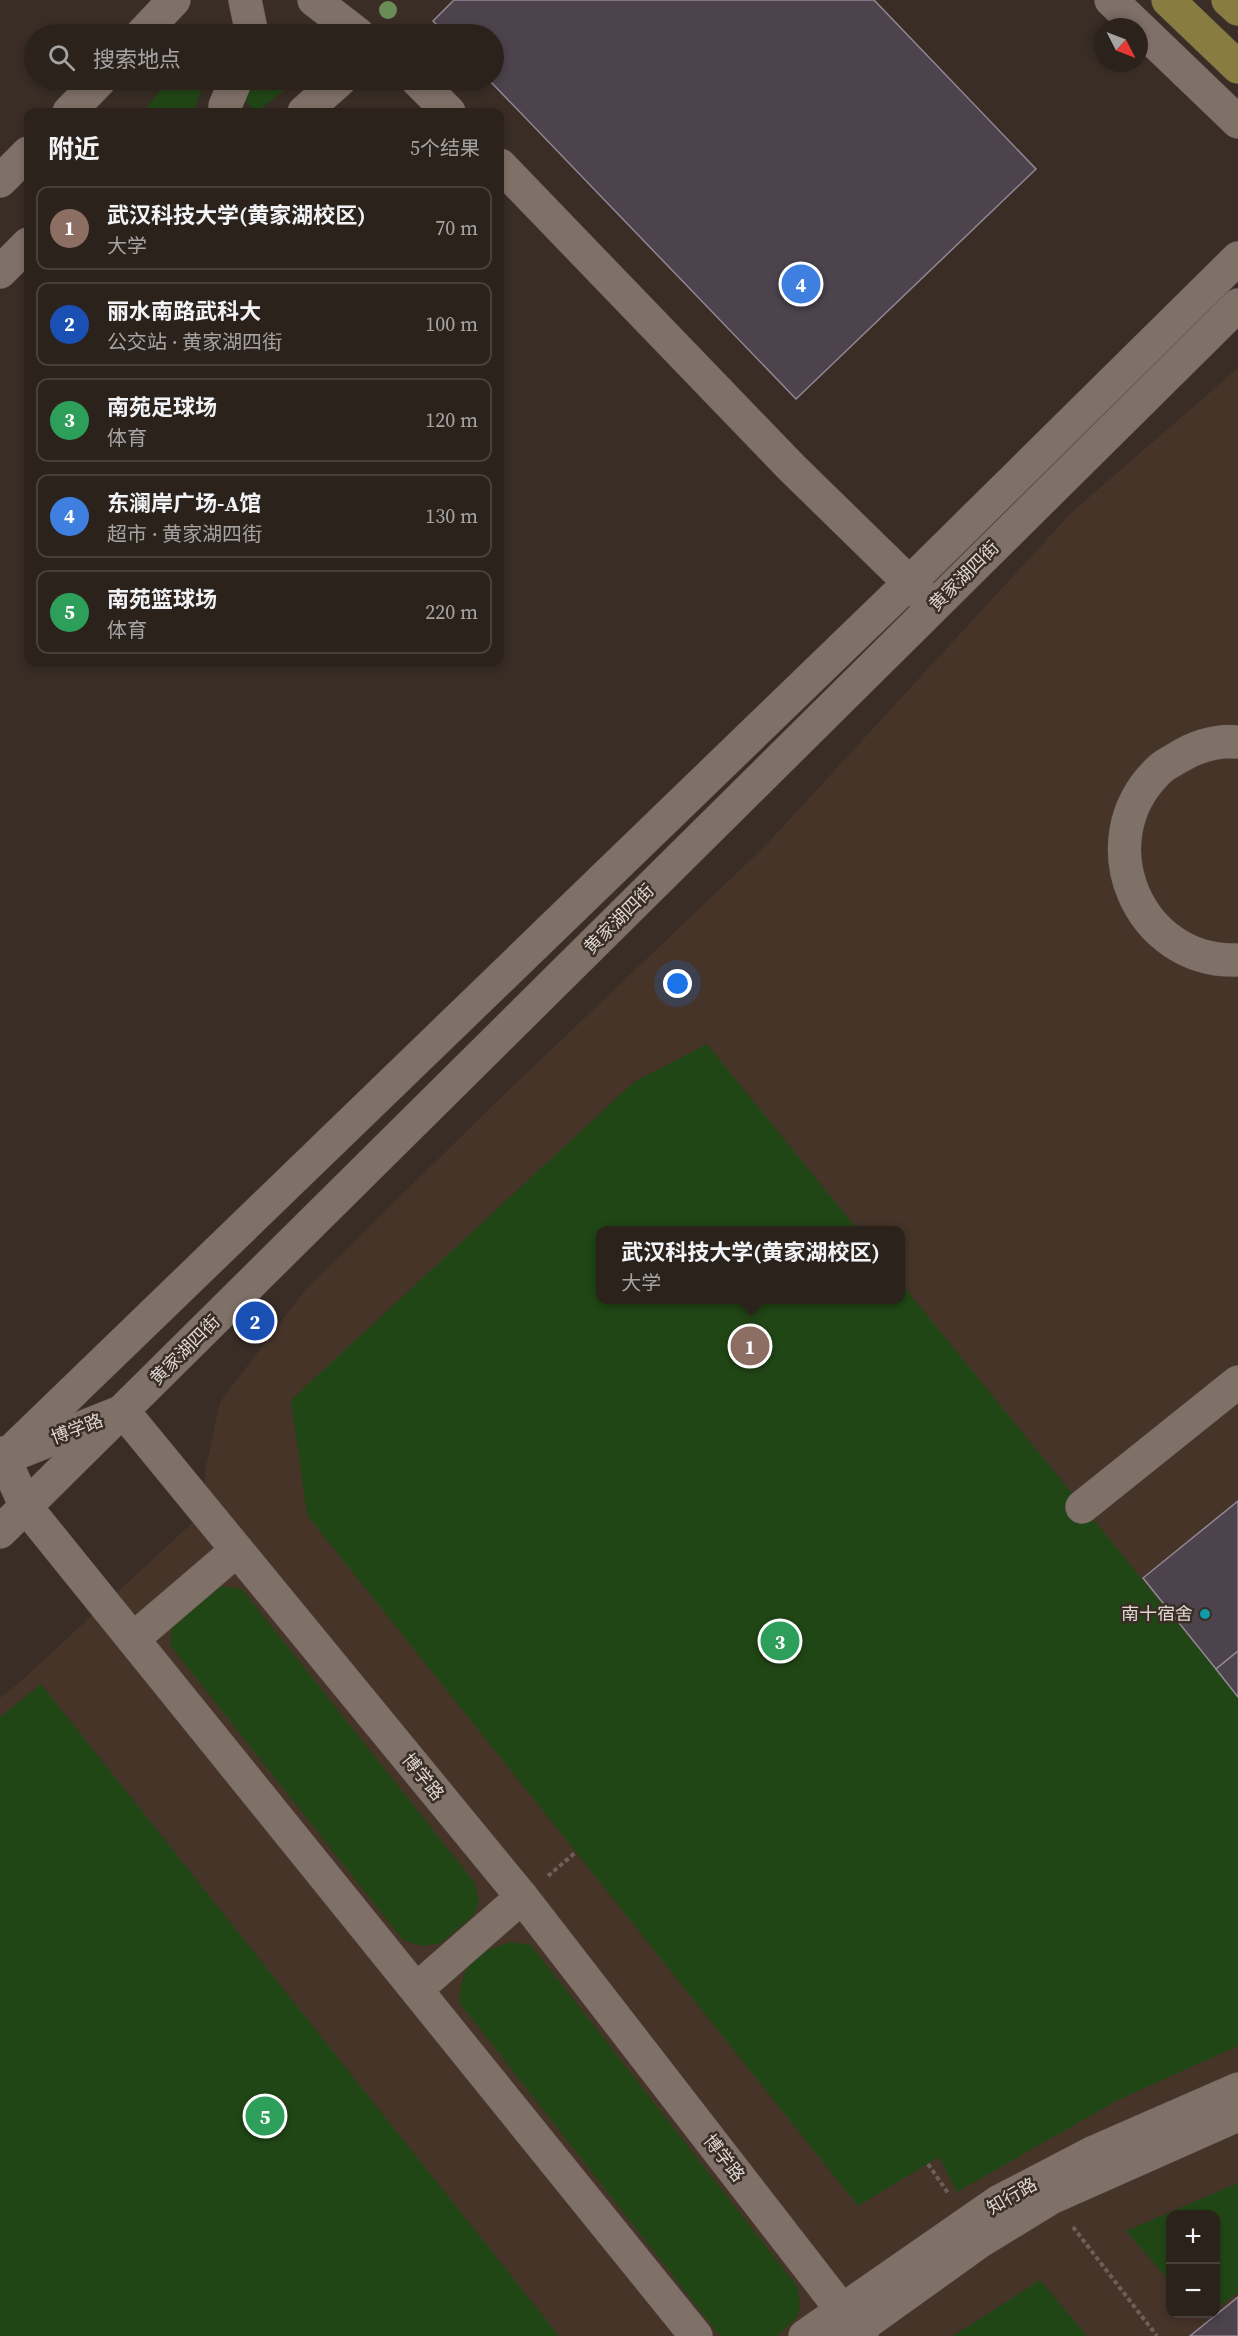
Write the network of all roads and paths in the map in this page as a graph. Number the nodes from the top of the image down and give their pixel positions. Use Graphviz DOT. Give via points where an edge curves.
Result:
graph roads {
  1 [pos="174,0"];
  2 [pos="245,0"];
  3 [pos="314,0"];
  4 [pos="1111,0"];
  5 [pos="1168,0"];
  6 [pos="1228,0"];
  7 [pos="1238,9"];
  8 [pos="151,24"];
  9 [pos="250,24"];
  10 [pos="345,24"];
  11 [pos="1238,67"];
  12 [pos="90,90"];
  13 [pos="232,90"];
  14 [pos="329,90"];
  15 [pos="427,90"];
  16 [pos="73,108"];
  17 [pos="225,108"];
  18 [pos="308,108"];
  19 [pos="444,108"];
  20 [pos="1238,122"];
  21 [pos="24,157"];
  22 [pos="504,169"];
  23 [pos="0,181"];
  24 [pos="24,248"];
  25 [pos="1238,258"];
  26 [pos="0,272"];
  27 [pos="1238,305"];
  28 [pos="909,583"];
  29 [pos="933,607"];
  30 [pos="1238,741"];
  31 [pos="1238,960"];
  32 [pos="1238,1382"];
  33 [pos="123,1411"];
  34 [pos="1,1458"];
  35 [pos="26,1507"];
  36 [pos="1082,1507"];
  37 [pos="0,1532"];
  38 [pos="237,1550"];
  39 [pos="133,1640"];
  40 [pos="522,1897"];
  41 [pos="417,1989"];
  42 [pos="1238,2089"];
  43 [pos="1238,2115"];
  44 [pos="1083,2240"];
  45 [pos="852,2328"];
  46 [pos="1154,2335"];
  47 [pos="696,2336"];
  48 [pos="805,2336"];
  1 -- 8 [label="street"];
  2 -- 9 [label="street"];
  3 -- 10 [label="street"];
  4 -- 20 [label="street"];
  5 -- 11 [label="main road"];
  6 -- 7 [label="main road"];
  12 -- 16 [label="street"];
  13 -- 17 [label="street"];
  14 -- 18 [label="street"];
  15 -- 19 [label="street"];
  21 -- 23 [label="street"];
  22 -- 28 [label="street"];
  24 -- 26 [label="street"];
  25 -- 28 [label="street, 黄家湖四街"];
  27 -- 29 [label="street, 黄家湖四街"];
  28 -- 29 [label="street"];
  28 -- 34 [label="street, 黄家湖四街"];
  29 -- 33 [label="street, 黄家湖四街"];
  30 -- 31 [label="street" via="1190,750 1158,770 1137,798 1125,832 1125,867 1136,901 1156,930 1185,950 1219,961"];
  32 -- 36 [label="street"];
  33 -- 34 [label="street, 博学路"];
  33 -- 35 [label="street, 黄家湖四街"];
  33 -- 38 [label="street, 博学路"];
  34 -- 35 [label="street"];
  35 -- 37 [label="street, 黄家湖四街"];
  35 -- 39 [label="street"];
  38 -- 39 [label="street"];
  38 -- 40 [label="street, 博学路"];
  39 -- 41 [label="street"];
  40 -- 41 [label="street"];
  40 -- 45 [label="street, 博学路"];
  41 -- 47 [label="street"];
  42 -- 45 [label="street, 知行路" via="1094,2152 998,2202"];
  43 -- 45 [label="street, 知行路" via="1051,2198"];
  44 -- 46 [label="path"];
  45 -- 48 [label="street, 知行路"];
}
